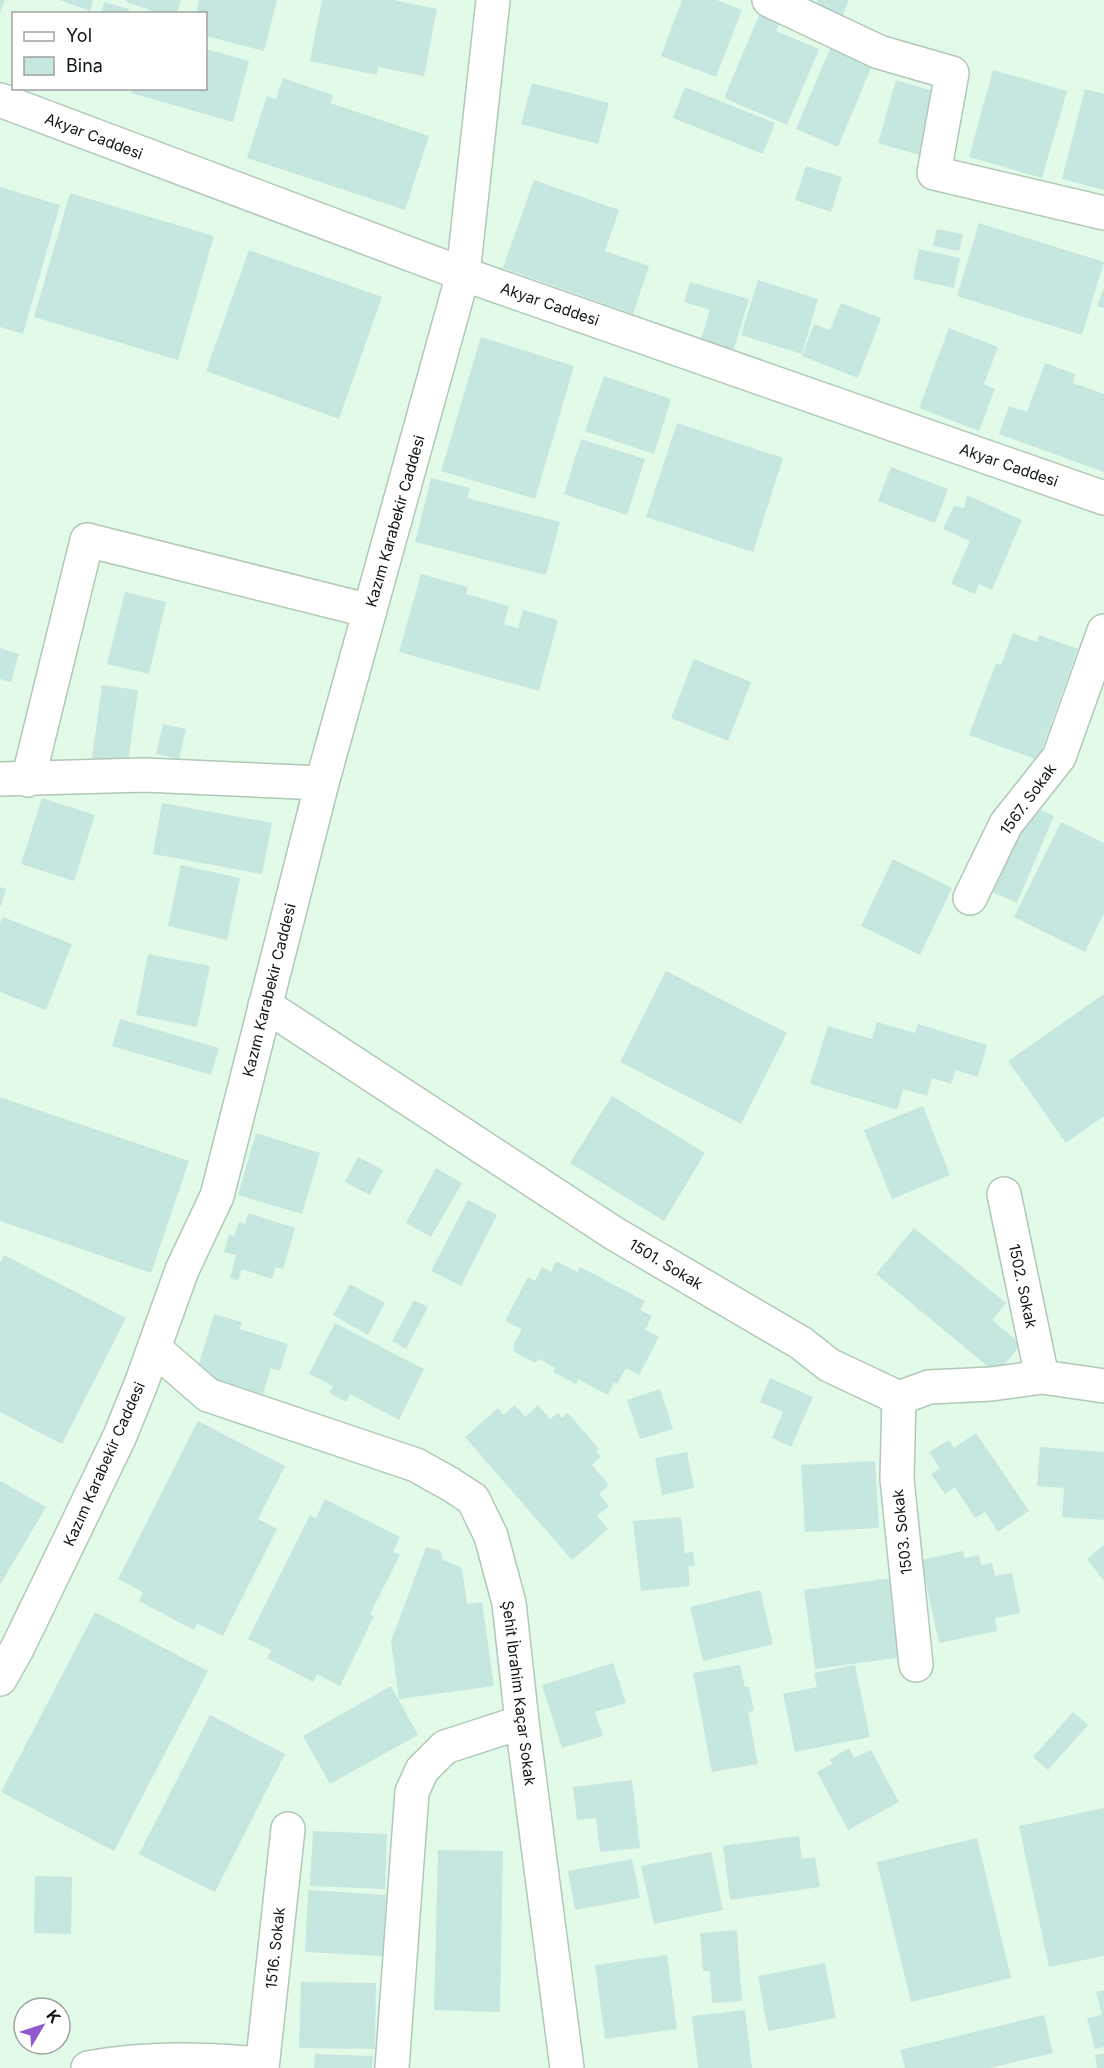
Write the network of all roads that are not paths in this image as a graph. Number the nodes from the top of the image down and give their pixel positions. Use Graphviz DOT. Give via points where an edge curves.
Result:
graph roads {
  1 [pos="493,0"];
  2 [pos="769,0"];
  3 [pos="0,100"];
  4 [pos="1104,213"];
  5 [pos="463,274"];
  6 [pos="1104,498"];
  7 [pos="370,611"];
  8 [pos="1104,631"];
  9 [pos="14,779"];
  10 [pos="322,783"];
  11 [pos="970,898"];
  12 [pos="265,1005"];
  13 [pos="1004,1194"];
  14 [pos="154,1348"];
  15 [pos="1042,1377"];
  16 [pos="1104,1386"];
  17 [pos="899,1398"];
  18 [pos="916,1665"];
  19 [pos="0,1679"];
  20 [pos="522,1722"];
  21 [pos="288,1829"];
  22 [pos="262,2066"];
  23 [pos="88,2068"];
  24 [pos="392,2068"];
  25 [pos="567,2068"];
  1 -- 5 [label="street, Kazım Karabekir Caddesi"];
  2 -- 4 [label="street" via="879,52 952,73 934,173"];
  3 -- 5 [label="street, Akyar Caddesi"];
  5 -- 6 [label="street, Akyar Caddesi"];
  5 -- 7 [label="street, Kazım Karabekir Caddesi"];
  7 -- 9 [label="street" via="87,540"];
  7 -- 10 [label="street, Kazım Karabekir Caddesi"];
  8 -- 11 [label="street, 1567. Sokak" via="1059,757 1006,824"];
  9 -- 10 [label="street" via="144,775"];
  10 -- 12 [label="street, Kazım Karabekir Caddesi"];
  12 -- 14 [label="street, Kazım Karabekir Caddesi" via="217,1196 182,1270"];
  12 -- 17 [label="street, 1501. Sokak" via="615,1234 801,1343 829,1365"];
  13 -- 15 [label="street, 1502. Sokak"];
  14 -- 19 [label="street, Kazım Karabekir Caddesi" via="119,1438"];
  14 -- 20 [label="street, Şehit İbrahim Kaçar Sokak" via="208,1395 416,1465 473,1499 491,1536 509,1603"];
  15 -- 16 [label="street"];
  15 -- 17 [label="street" via="929,1387"];
  17 -- 18 [label="street, 1503. Sokak" via="897,1479"];
  20 -- 24 [label="street" via="445,1747 422,1770 412,1792"];
  20 -- 25 [label="street, Şehit İbrahim Kaçar Sokak"];
  21 -- 22 [label="street, 1516. Sokak"];
  22 -- 23 [label="street" via="201,2059"];
}
